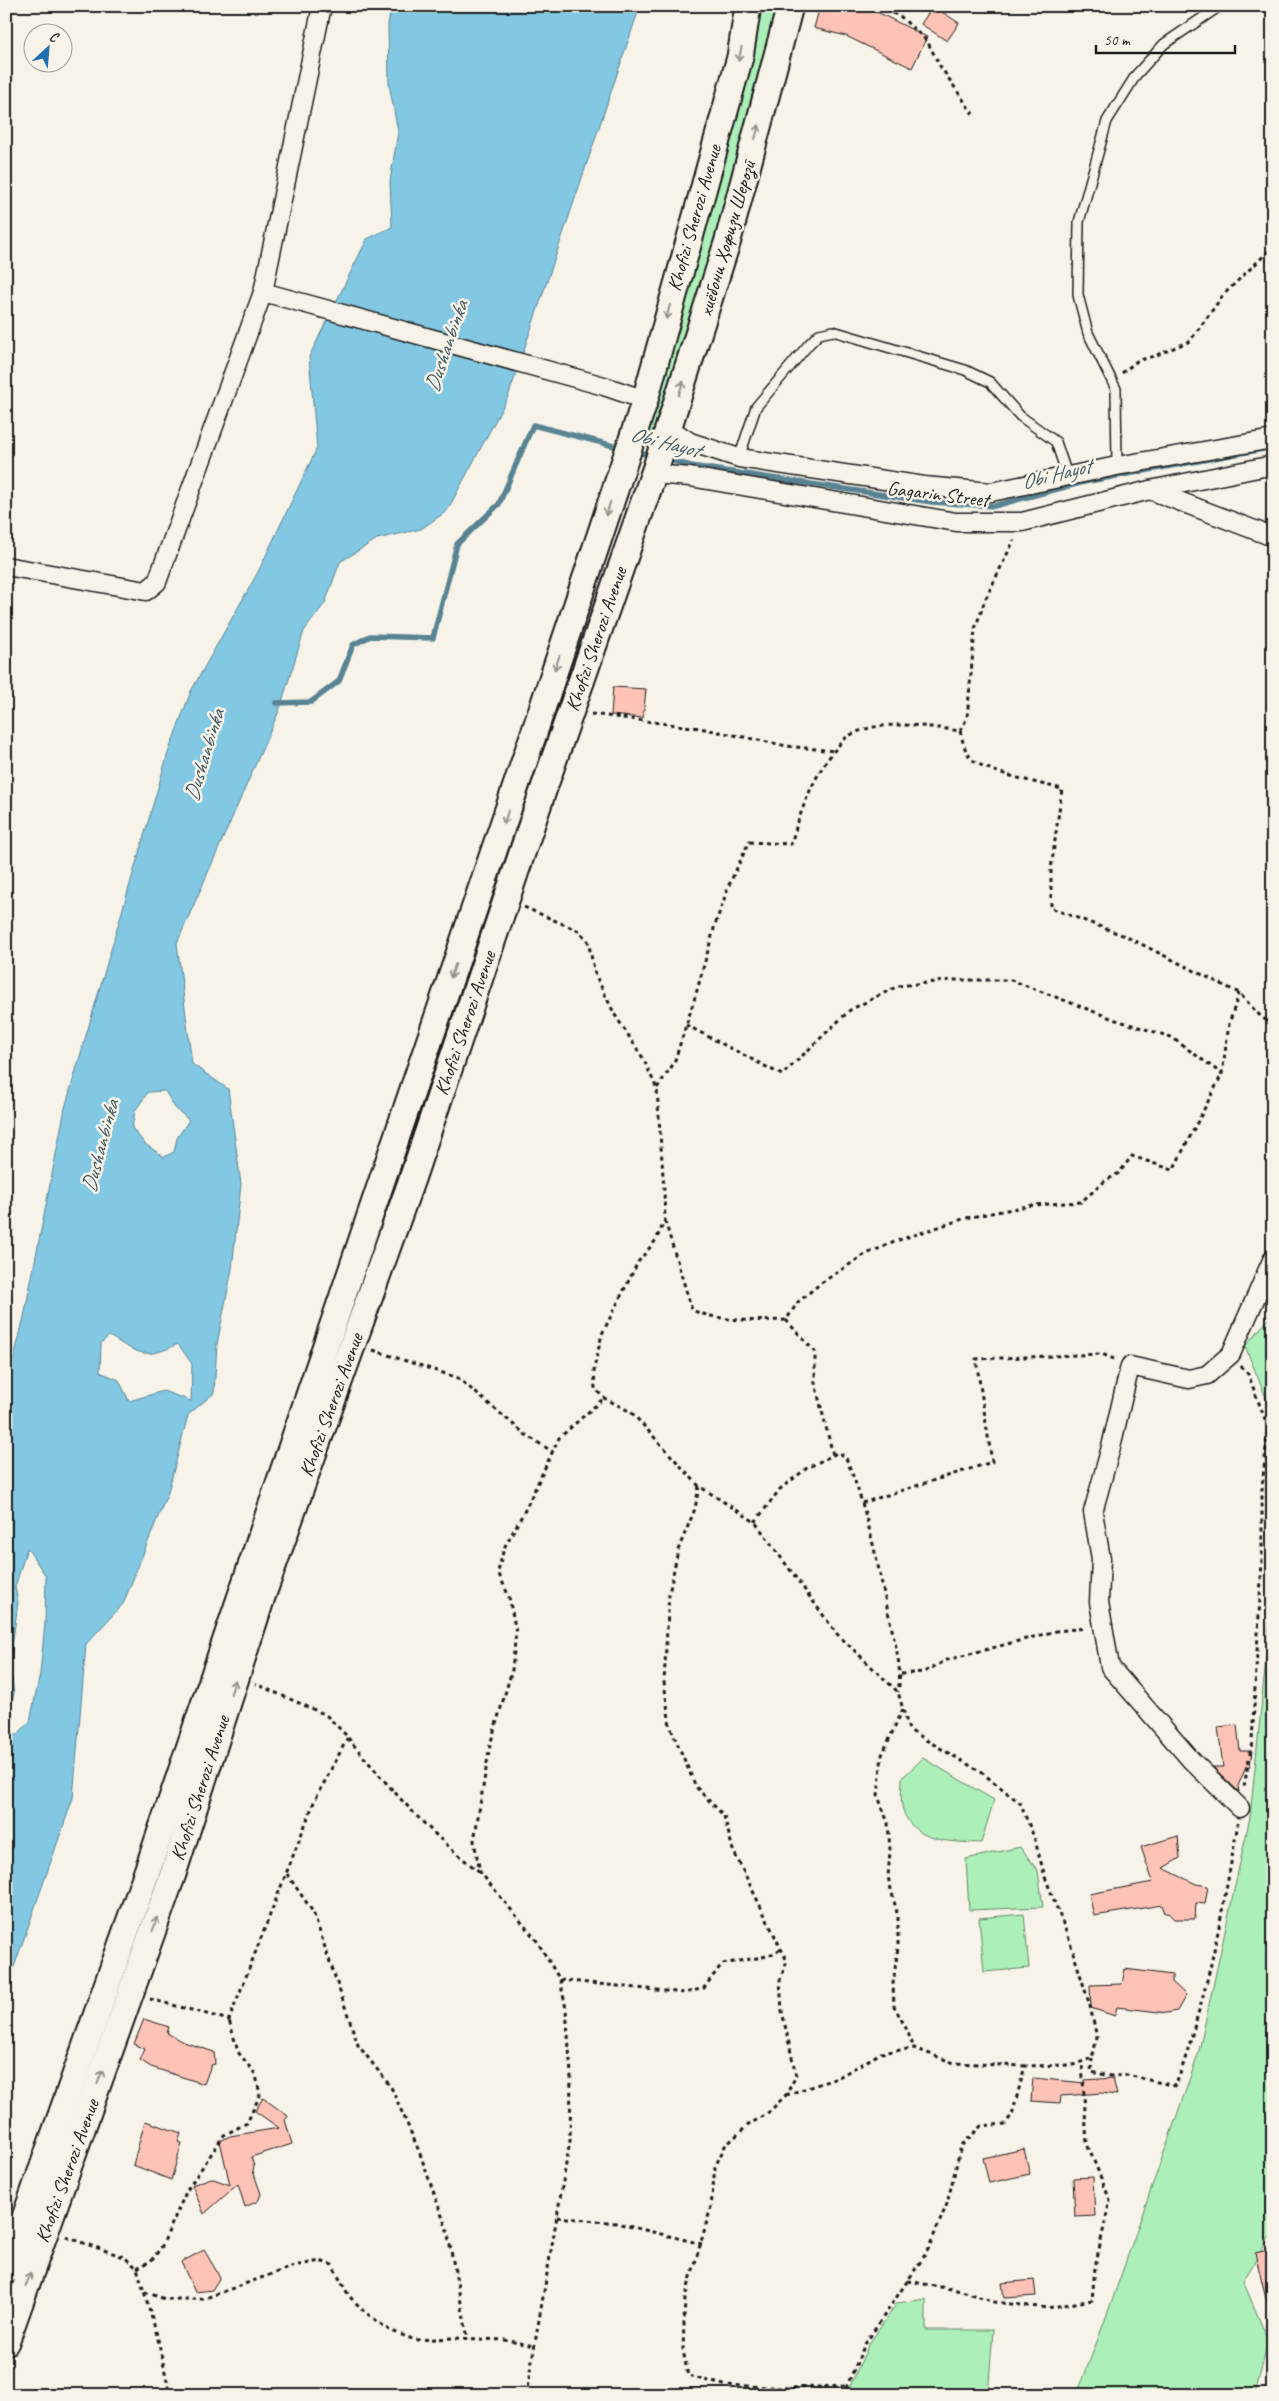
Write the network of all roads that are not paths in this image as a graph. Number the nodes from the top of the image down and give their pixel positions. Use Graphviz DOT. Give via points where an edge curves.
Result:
graph roads {
  1 [pos="322,6"];
  2 [pos="748,6"];
  3 [pos="790,6"];
  4 [pos="1220,6"];
  5 [pos="690,230"];
  6 [pos="728,240"];
  7 [pos="263,292"];
  8 [pos="644,400"];
  9 [pos="667,431"];
  10 [pos="1273,439"];
  11 [pos="739,458"];
  12 [pos="1117,466"];
  13 [pos="1273,466"];
  14 [pos="655,470"];
  15 [pos="1068,478"];
  16 [pos="1150,490"];
  17 [pos="1273,537"];
  18 [pos="6,566"];
  19 [pos="1273,1258"];
  20 [pos="1240,1808"];
  21 [pos="6,2271"];
  22 [pos="6,2342"];
  1 -- 7 [label="street"];
  2 -- 5 [label="main road, Khofizi Sherozi Avenue, one-way" via="740,57"];
  6 -- 3 [label="main road, хиёбони Ҳофизи Шерозӣ, one-way"];
  4 -- 12 [label="lane" via="1164,44 1136,75 1107,120 1079,222 1078,295 1088,333 1116,389"];
  5 -- 6 [label="main road"];
  5 -- 8 [label="main road, Khofizi Sherozi Avenue, one-way"];
  9 -- 6 [label="main road, хиёбони Ҳофизи Шерозӣ, one-way"];
  7 -- 8 [label="street" via="604,386"];
  7 -- 18 [label="street" via="157,582 146,592"];
  8 -- 21 [label="main road, Khofizi Sherozi Avenue, one-way" via="169,1807"];
  9 -- 11 [label="street"];
  9 -- 14 [label="main road, хиёбони Ҳофизи Шерозӣ"];
  10 -- 12 [label="street"];
  11 -- 15 [label="street" via="924,486 991,492"];
  11 -- 15 [label="lane" via="756,408 809,344 819,334 833,331 965,370 990,382 1020,416 1056,442"];
  12 -- 15 [label="street"];
  13 -- 16 [label="street, Gagarin Street"];
  14 -- 16 [label="street, Gagarin Street" via="956,522 1022,522"];
  22 -- 14 [label="main road, Khofizi Sherozi Avenue, one-way" via="173,1874 263,1594 412,1179"];
  16 -- 17 [label="street"];
  19 -- 20 [label="street" via="1232,1354 1207,1375 1189,1379 1130,1366 1093,1512 1100,1559 1099,1602 1110,1667 1192,1761"];
}
